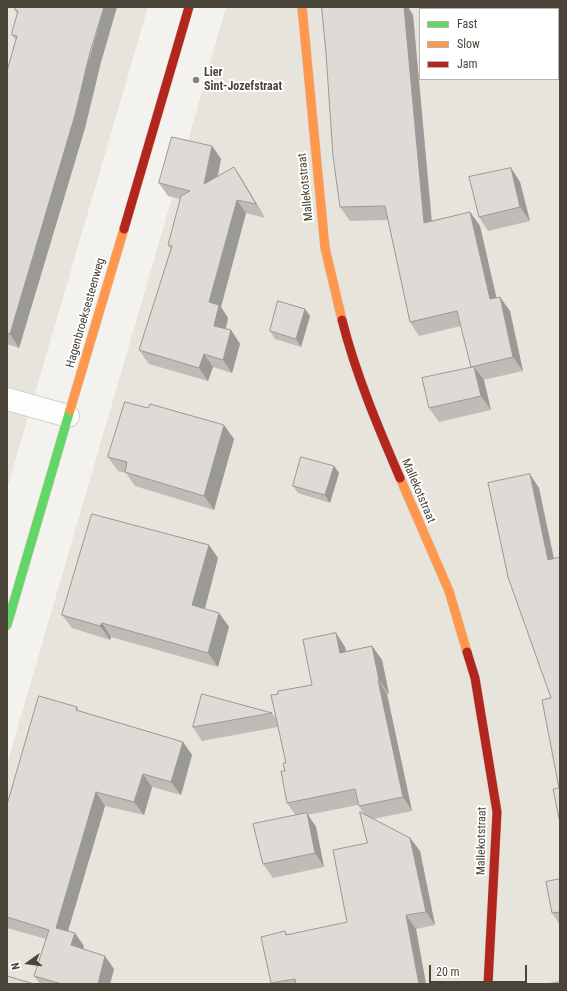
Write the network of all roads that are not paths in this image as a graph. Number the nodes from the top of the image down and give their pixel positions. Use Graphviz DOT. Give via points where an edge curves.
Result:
graph roads {
  1 [pos="189,7"];
  2 [pos="302,7"];
  3 [pos="7,399"];
  4 [pos="68,416"];
  5 [pos="7,625"];
  6 [pos="488,984"];
  1 -- 4 [label="street, Hagenbroeksesteenweg"];
  2 -- 6 [label="street, Mallekotstraat" via="325,248 347,339 372,412 449,591 475,678 497,812"];
  3 -- 4 [label="street"];
  4 -- 5 [label="street, Hagenbroeksesteenweg"];
}
